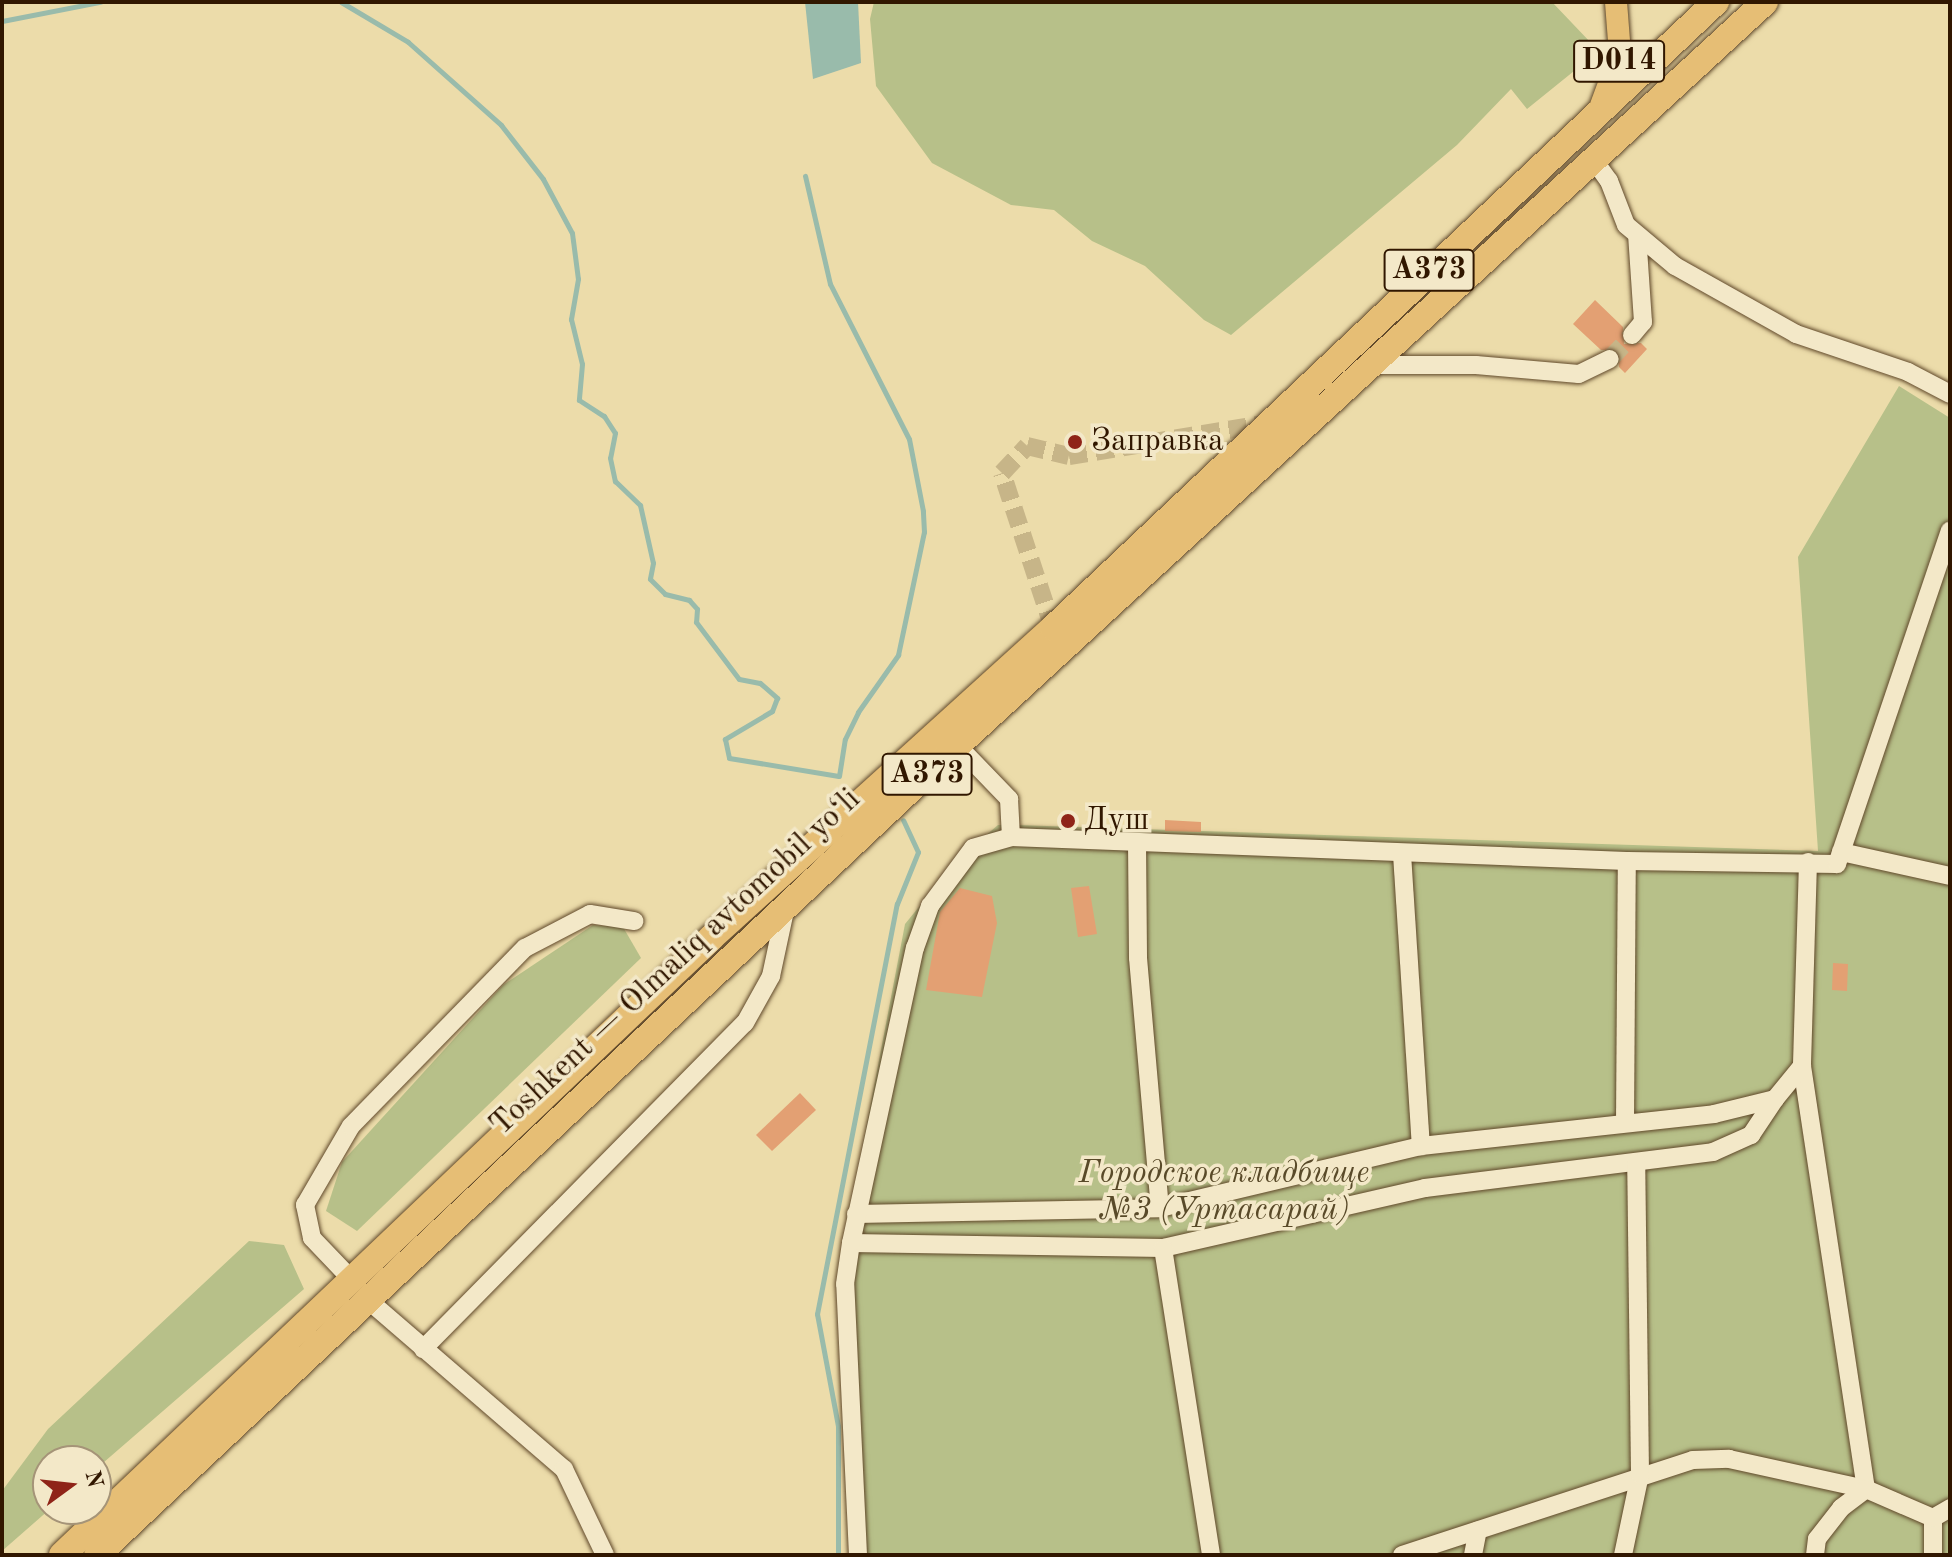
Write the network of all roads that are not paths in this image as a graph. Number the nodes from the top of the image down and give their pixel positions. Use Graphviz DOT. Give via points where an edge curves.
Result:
graph roads {
  1 [pos="1616,2"];
  2 [pos="1716,2"];
  3 [pos="1765,2"];
  4 [pos="1594,116"];
  5 [pos="1593,159"];
  6 [pos="1637,235"];
  7 [pos="1632,335"];
  8 [pos="1610,359"];
  9 [pos="1371,365"];
  10 [pos="1950,394"];
  11 [pos="1950,531"];
  12 [pos="958,746"];
  13 [pos="1011,837"];
  14 [pos="1137,842"];
  15 [pos="1841,852"];
  16 [pos="1402,854"];
  17 [pos="1627,861"];
  18 [pos="1808,862"];
  19 [pos="1950,876"];
  20 [pos="786,906"];
  21 [pos="634,921"];
  22 [pos="1802,1066"];
  23 [pos="1775,1099"];
  24 [pos="1625,1122"];
  25 [pos="1421,1146"];
  26 [pos="1636,1163"];
  27 [pos="1160,1208"];
  28 [pos="856,1214"];
  29 [pos="851,1243"];
  30 [pos="1163,1248"];
  31 [pos="361,1291"];
  32 [pos="423,1349"];
  33 [pos="1640,1474"];
  34 [pos="1866,1489"];
  35 [pos="1950,1508"];
  36 [pos="1933,1518"];
  37 [pos="1478,1530"];
  38 [pos="62,1555"];
  39 [pos="97,1555"];
  40 [pos="605,1555"];
  41 [pos="858,1555"];
  42 [pos="1211,1555"];
  43 [pos="1402,1555"];
  44 [pos="1473,1555"];
  45 [pos="1623,1555"];
  46 [pos="1815,1555"];
  47 [pos="1933,1555"];
  1 -- 4 [label="main road, D014" via="1620,54"];
  2 -- 4 [label="highway, Toshkent — Olmaliq avtomobil yo‘li / A373"];
  3 -- 5 [label="highway, Toshkent — Olmaliq avtomobil yo‘li / A373"];
  4 -- 31 [label="highway, Toshkent — Olmaliq avtomobil yo‘li / A373" via="1053,628 712,937"];
  5 -- 6 [label="street" via="1609,181 1626,225"];
  5 -- 9 [label="highway, Toshkent — Olmaliq avtomobil yo‘li / A373"];
  6 -- 7 [label="street" via="1643,322"];
  6 -- 10 [label="street" via="1675,266 1796,334 1908,372"];
  8 -- 9 [label="street" via="1579,374 1476,365"];
  9 -- 12 [label="highway, Toshkent — Olmaliq avtomobil yo‘li / A373"];
  11 -- 15 [label="street"];
  12 -- 13 [label="street" via="1009,799"];
  12 -- 20 [label="highway, Toshkent — Olmaliq avtomobil yo‘li / A373"];
  13 -- 14 [label="street"];
  13 -- 28 [label="street" via="973,848 930,906 915,948"];
  14 -- 16 [label="street"];
  14 -- 27 [label="street" via="1138,958"];
  15 -- 18 [label="street" via="1837,864"];
  15 -- 19 [label="street"];
  16 -- 17 [label="street"];
  16 -- 25 [label="street"];
  17 -- 18 [label="street"];
  17 -- 24 [label="street"];
  18 -- 22 [label="street"];
  20 -- 31 [label="highway, Toshkent — Olmaliq avtomobil yo‘li / A373"];
  20 -- 32 [label="street" via="771,976 745,1023"];
  21 -- 31 [label="street" via="590,914 525,948 351,1126 305,1205 312,1238"];
  22 -- 23 [label="street"];
  22 -- 34 [label="street"];
  23 -- 24 [label="street" via="1714,1114"];
  23 -- 26 [label="street" via="1751,1135 1732,1146"];
  24 -- 25 [label="street"];
  25 -- 27 [label="street"];
  26 -- 30 [label="street" via="1425,1188"];
  26 -- 33 [label="street"];
  27 -- 28 [label="street"];
  28 -- 29 [label="street"];
  29 -- 30 [label="street"];
  29 -- 41 [label="street" via="845,1299"];
  30 -- 42 [label="street"];
  31 -- 32 [label="street"];
  31 -- 38 [label="highway, Toshkent — Olmaliq avtomobil yo‘li / A373"];
  31 -- 39 [label="highway, Toshkent — Olmaliq avtomobil yo‘li / A373"];
  32 -- 40 [label="street" via="564,1469"];
  33 -- 34 [label="street" via="1693,1460 1729,1459"];
  33 -- 37 [label="street"];
  33 -- 45 [label="street"];
  34 -- 36 [label="street"];
  34 -- 46 [label="street" via="1841,1508 1817,1539"];
  35 -- 36 [label="street"];
  36 -- 47 [label="street"];
  37 -- 43 [label="street"];
  37 -- 44 [label="street"];
}
